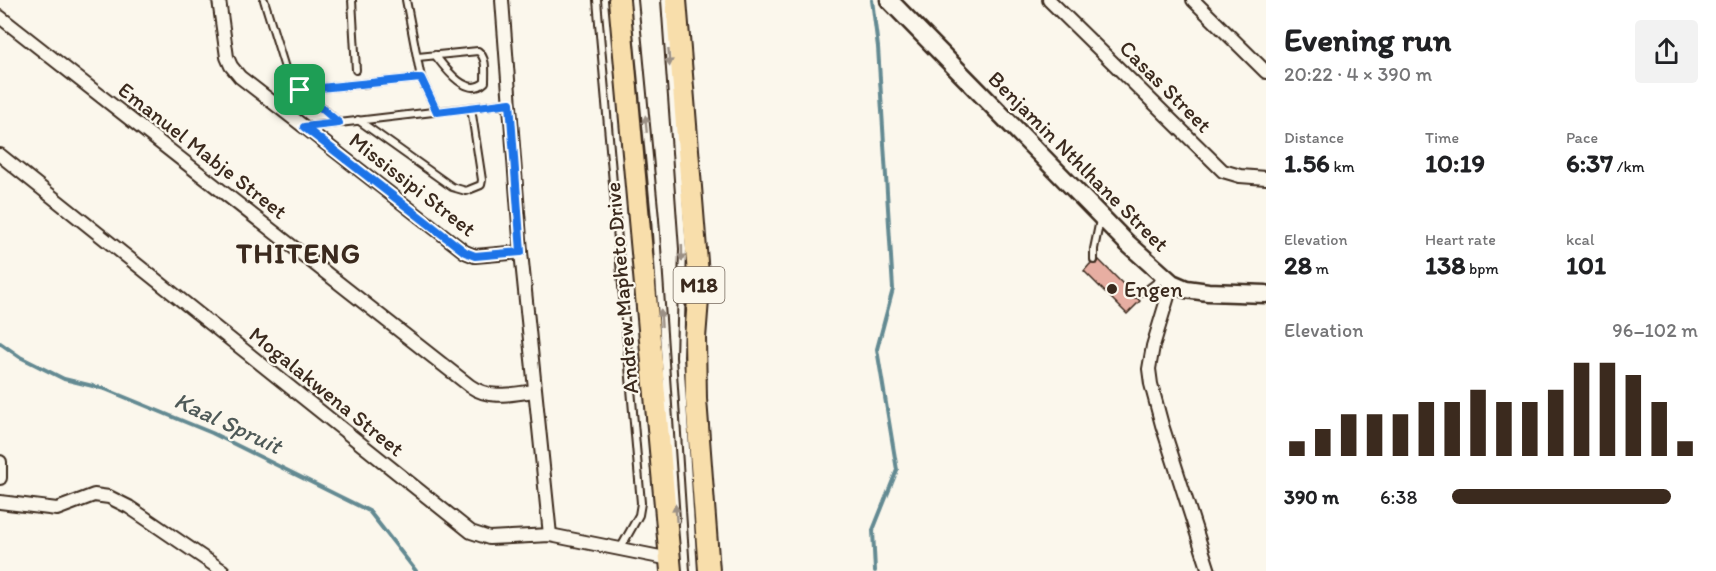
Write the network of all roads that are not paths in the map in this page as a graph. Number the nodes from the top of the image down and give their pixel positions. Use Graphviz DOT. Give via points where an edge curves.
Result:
graph roads {
  1 [pos="219,0"];
  2 [pos="264,0"];
  3 [pos="352,0"];
  4 [pos="406,0"];
  5 [pos="502,0"];
  6 [pos="597,0"];
  7 [pos="619,0"];
  8 [pos="634,0"];
  9 [pos="665,0"];
  10 [pos="676,0"];
  11 [pos="1049,0"];
  12 [pos="1193,0"];
  13 [pos="891,1"];
  14 [pos="0,16"];
  15 [pos="435,55"];
  16 [pos="418,57"];
  17 [pos="356,70"];
  18 [pos="1266,72"];
  19 [pos="421,78"];
  20 [pos="300,90"];
  21 [pos="510,103"];
  22 [pos="471,108"];
  23 [pos="437,112"];
  24 [pos="358,120"];
  25 [pos="339,123"];
  26 [pos="304,127"];
  27 [pos="0,155"];
  28 [pos="1266,178"];
  29 [pos="1101,216"];
  30 [pos="521,252"];
  31 [pos="1094,261"];
  32 [pos="1168,280"];
  33 [pos="1133,294"];
  34 [pos="1266,294"];
  35 [pos="534,391"];
  36 [pos="0,462"];
  37 [pos="0,478"];
  38 [pos="0,502"];
  39 [pos="676,525"];
  40 [pos="550,535"];
  41 [pos="620,549"];
  42 [pos="671,565"];
  43 [pos="223,571"];
  44 [pos="694,571"];
  45 [pos="709,571"];
  46 [pos="1209,571"];
  1 -- 26 [label="street, Mississipi Street" via="231,66"];
  2 -- 20 [label="lane" via="285,68"];
  3 -- 17 [label="lane"];
  4 -- 16 [label="lane"];
  5 -- 21 [label="street"];
  6 -- 41 [label="lane" via="642,503"];
  7 -- 42 [label="main road, Andrew Mapheto Drive / M18"];
  39 -- 8 [label="lane, one-way" via="655,219"];
  9 -- 44 [label="lane, one-way" via="682,249 680,357"];
  10 -- 45 [label="main road, M18" via="699,287 696,399"];
  11 -- 28 [label="street, Casas Street" via="1223,171"];
  12 -- 18 [label="street"];
  13 -- 29 [label="street, Benjamin Nthlhane Street"];
  14 -- 35 [label="street, Emanuel Mabje Street" via="470,386 495,396"];
  15 -- 15 [label="lane" via="478,51 485,63 485,82 475,87 459,81"];
  15 -- 16 [label="lane"];
  16 -- 19 [label="lane"];
  19 -- 20 [label="lane"];
  19 -- 23 [label="lane"];
  20 -- 25 [label="lane"];
  21 -- 22 [label="lane"];
  21 -- 30 [label="street"];
  22 -- 23 [label="lane"];
  22 -- 24 [label="lane" via="482,180 481,185 466,191 452,188"];
  23 -- 24 [label="lane"];
  24 -- 25 [label="lane"];
  25 -- 26 [label="lane"];
  26 -- 30 [label="street, Mississipi Street" via="465,252 475,256"];
  27 -- 40 [label="street, Mogalakwena Street" via="465,529 489,537"];
  29 -- 31 [label="lane"];
  29 -- 32 [label="street, Benjamin Nthlhane Street"];
  30 -- 35 [label="street"];
  32 -- 33 [label="lane"];
  32 -- 34 [label="street, Benjamin Nthlhane Street" via="1186,289"];
  32 -- 46 [label="street" via="1149,369 1151,384"];
  35 -- 40 [label="street"];
  36 -- 37 [label="street"];
  38 -- 43 [label="street" via="57,509 94,495 110,497"];
  40 -- 41 [label="street, Mogalakwena Street"];
  41 -- 42 [label="street, Mogalakwena Street"];
}
